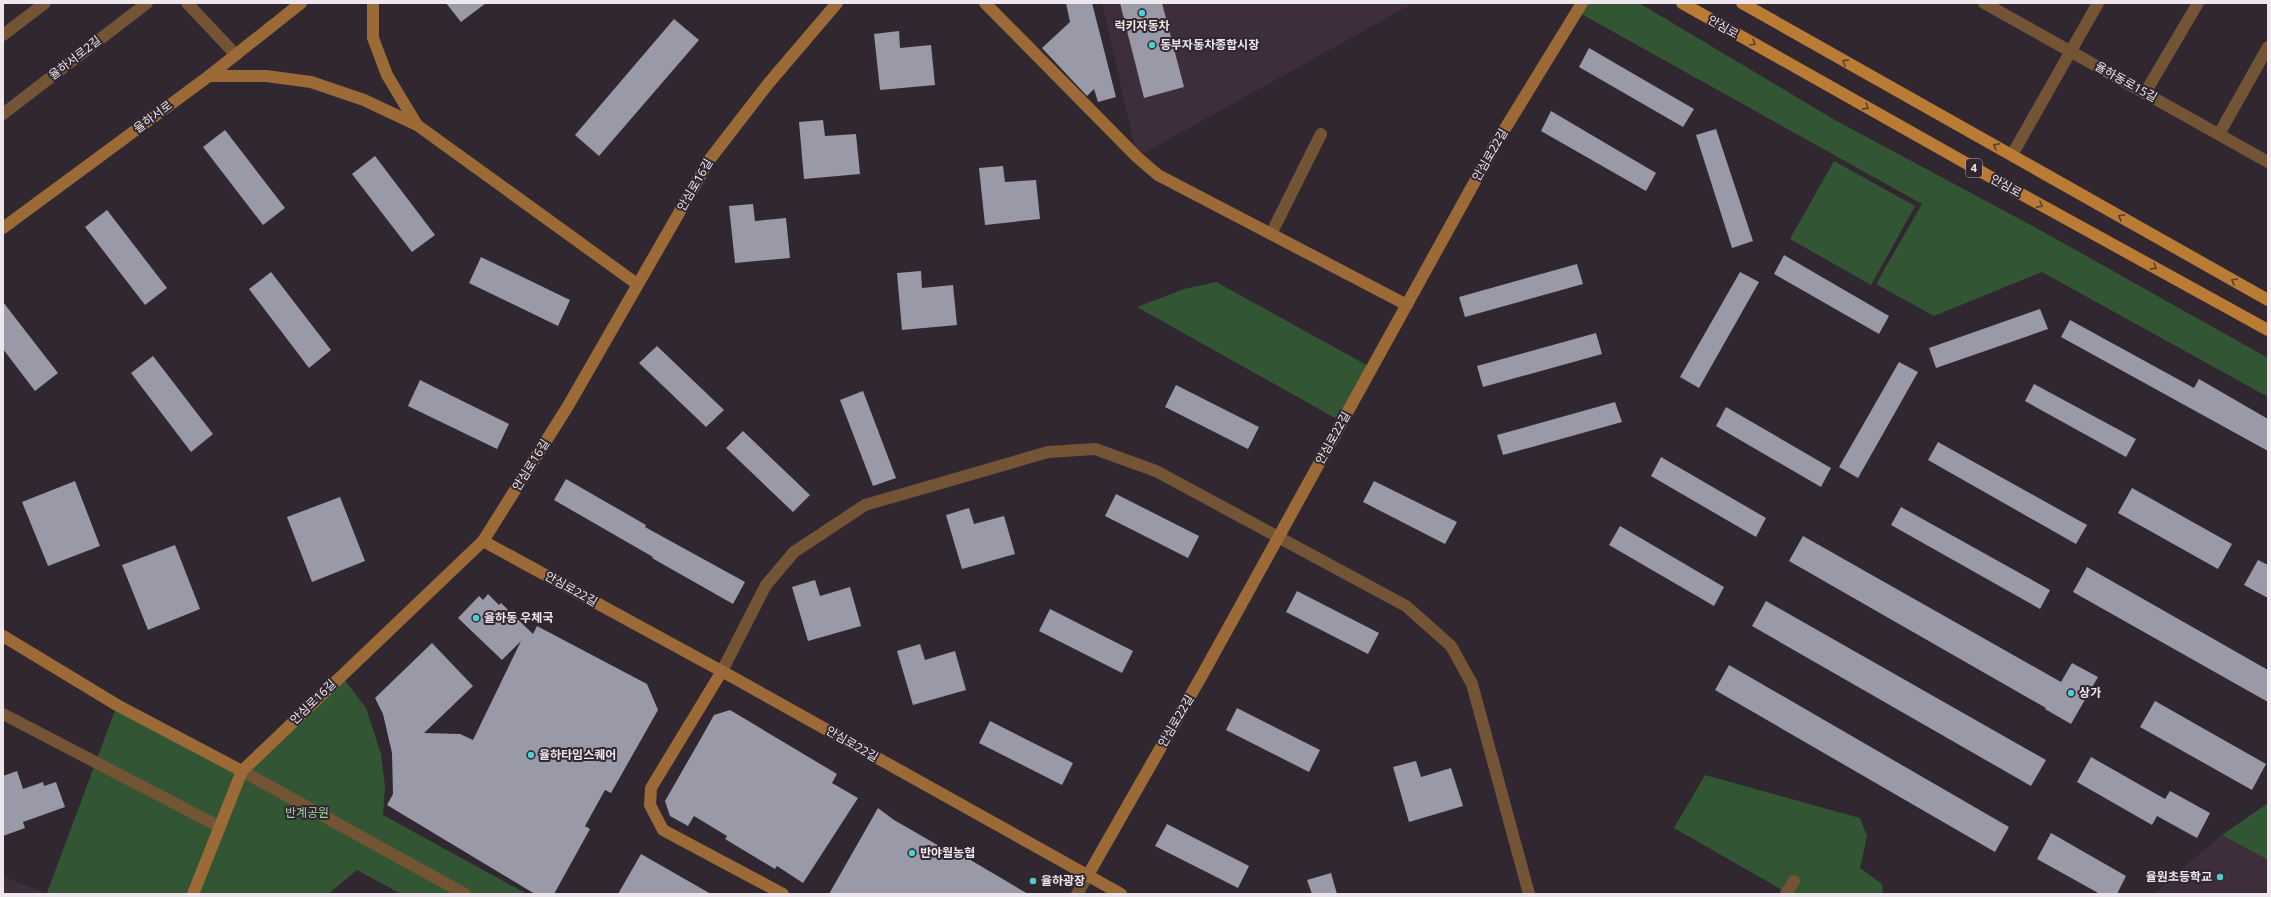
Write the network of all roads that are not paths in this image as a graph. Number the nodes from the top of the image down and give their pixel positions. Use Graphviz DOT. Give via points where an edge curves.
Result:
graph roads {
  1 [pos="45,3"];
  2 [pos="147,3"];
  3 [pos="187,3"];
  4 [pos="301,3"];
  5 [pos="373,3"];
  6 [pos="837,3"];
  7 [pos="985,3"];
  8 [pos="1582,3"];
  9 [pos="1682,3"];
  10 [pos="1742,3"];
  11 [pos="1984,3"];
  12 [pos="2098,3"];
  13 [pos="2198,3"];
  14 [pos="2002,7"];
  15 [pos="3,35"];
  16 [pos="2268,47"];
  17 [pos="2071,51"];
  18 [pos="236,55"];
  19 [pos="209,76"];
  20 [pos="2145,93"];
  21 [pos="3,114"];
  22 [pos="417,125"];
  23 [pos="1321,134"];
  24 [pos="2219,134"];
  25 [pos="2012,155"];
  26 [pos="2268,162"];
  27 [pos="3,228"];
  28 [pos="1271,234"];
  29 [pos="637,284"];
  30 [pos="2268,300"];
  31 [pos="1407,305"];
  32 [pos="2268,330"];
  33 [pos="1278,537"];
  34 [pos="483,540"];
  35 [pos="3,636"];
  36 [pos="722,671"];
  37 [pos="3,714"];
  38 [pos="242,771"];
  39 [pos="220,827"];
  40 [pos="1088,875"];
  41 [pos="1794,881"];
  42 [pos="193,894"];
  43 [pos="464,894"];
  44 [pos="782,894"];
  45 [pos="1077,894"];
  46 [pos="1121,894"];
  47 [pos="1529,894"];
  48 [pos="1786,894"];
  1 -- 15 [label="street"];
  2 -- 21 [label="street, 율하서로2길"];
  3 -- 18 [label="street"];
  4 -- 18 [label="main road, 율하서로"];
  5 -- 22 [label="main road" via="373,38 387,75"];
  6 -- 29 [label="main road, 안심로16길" via="768,84 710,159"];
  7 -- 28 [label="main road" via="1158,175"];
  8 -- 31 [label="main road, 안심로22길" via="1495,145"];
  9 -- 32 [label="main road, 안심로 / 4, one-way" via="1996,181"];
  25 -- 10 [label="main road, 4, one-way"];
  11 -- 14 [label="street, 율하동로15길"];
  12 -- 17 [label="street"];
  13 -- 20 [label="street"];
  14 -- 17 [label="street, 율하동로15길"];
  16 -- 24 [label="street"];
  17 -- 20 [label="street, 율하동로15길"];
  17 -- 25 [label="street"];
  18 -- 19 [label="main road, 율하서로"];
  19 -- 22 [label="main road" via="266,76 311,82 364,100"];
  19 -- 27 [label="main road, 율하서로"];
  20 -- 24 [label="street, 율하동로15길"];
  22 -- 29 [label="main road"];
  23 -- 28 [label="street"];
  24 -- 26 [label="street, 율하동로15길"];
  30 -- 25 [label="main road, 4, one-way"];
  28 -- 31 [label="main road"];
  29 -- 34 [label="main road, 안심로16길" via="568,406"];
  31 -- 33 [label="main road, 안심로22길"];
  33 -- 36 [label="street" via="1156,471 1095,449 1048,452 865,505 794,552 766,585"];
  33 -- 40 [label="main road, 안심로22길"];
  33 -- 47 [label="street" via="1406,606 1451,646 1472,684"];
  34 -- 36 [label="main road, 안심로22길"];
  34 -- 38 [label="main road, 안심로16길"];
  35 -- 38 [label="main road" via="117,705"];
  36 -- 40 [label="main road, 안심로22길"];
  36 -- 44 [label="main road" via="651,788 650,805 664,830"];
  37 -- 39 [label="street"];
  38 -- 39 [label="main road, 안심로16길"];
  38 -- 43 [label="street"];
  39 -- 42 [label="main road, 안심로16길"];
  40 -- 45 [label="street"];
  40 -- 46 [label="main road, 안심로22길"];
  41 -- 48 [label="street"];
}
